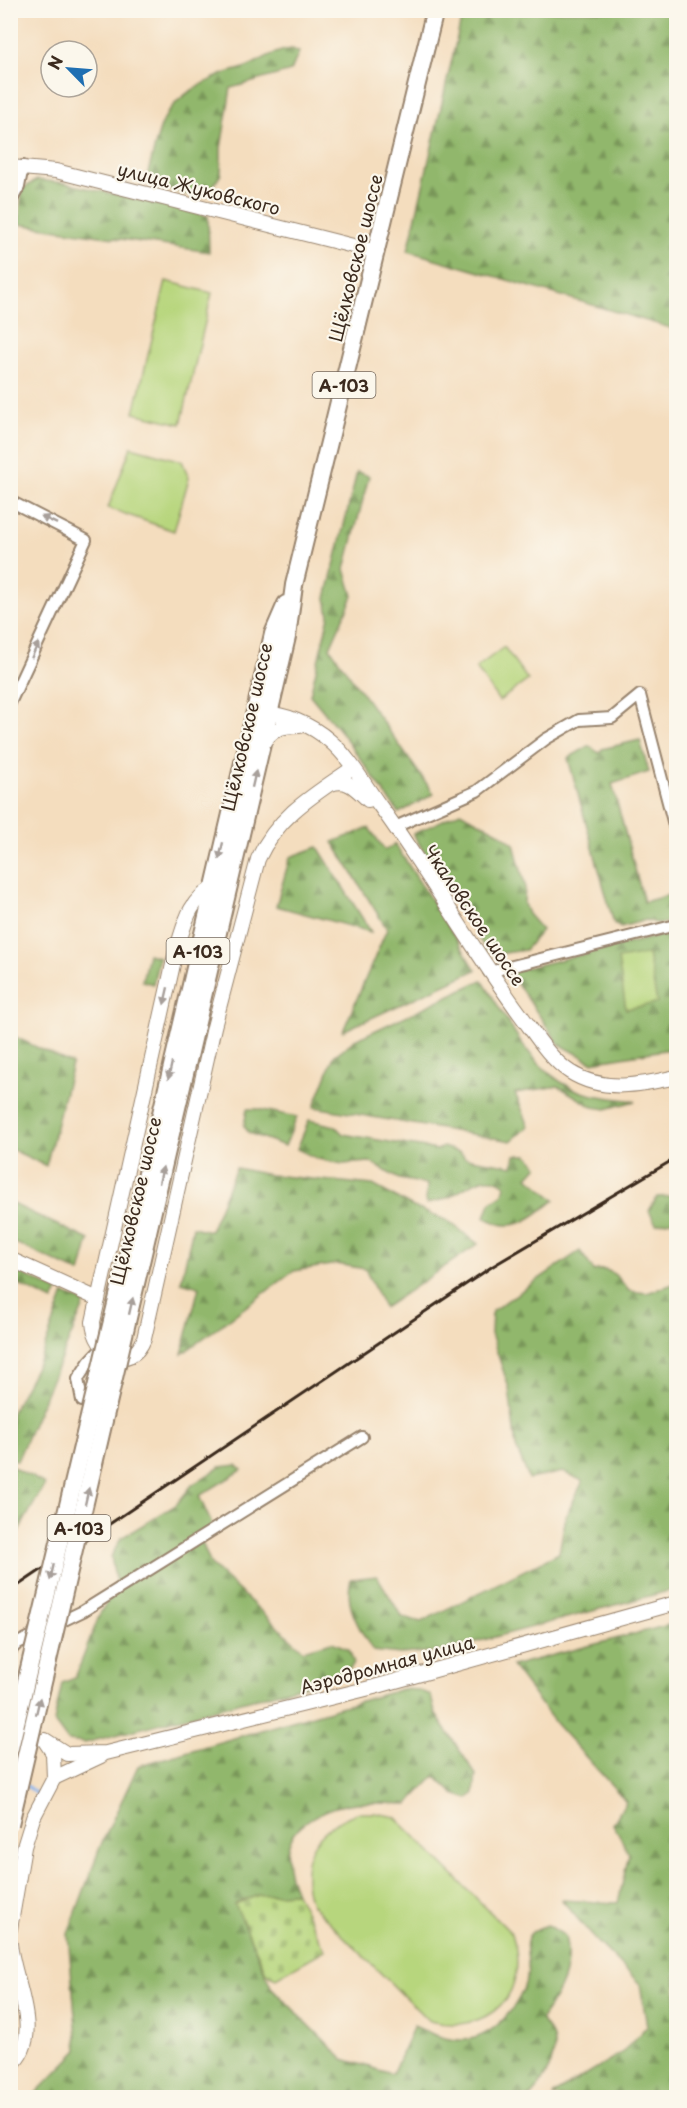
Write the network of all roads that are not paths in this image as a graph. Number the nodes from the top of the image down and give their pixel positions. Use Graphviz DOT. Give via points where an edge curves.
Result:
graph roads {
  1 [pos="435,10"];
  2 [pos="17,167"];
  3 [pos="11,201"];
  4 [pos="377,252"];
  5 [pos="10,501"];
  6 [pos="294,585"];
  7 [pos="277,679"];
  8 [pos="10,703"];
  9 [pos="261,716"];
  10 [pos="302,724"];
  11 [pos="336,746"];
  12 [pos="261,748"];
  13 [pos="353,768"];
  14 [pos="333,782"];
  15 [pos="395,827"];
  16 [pos="676,833"];
  17 [pos="213,888"];
  18 [pos="676,925"];
  19 [pos="489,972"];
  20 [pos="669,1079"];
  21 [pos="141,1231"];
  22 [pos="10,1259"];
  23 [pos="98,1299"];
  24 [pos="102,1348"];
  25 [pos="82,1401"];
  26 [pos="362,1437"];
  27 [pos="676,1603"];
  28 [pos="10,1651"];
  29 [pos="10,1728"];
  30 [pos="45,1740"];
  31 [pos="10,1748"];
  32 [pos="106,1753"];
  33 [pos="54,1778"];
  34 [pos="42,1798"];
  35 [pos="11,1814"];
  36 [pos="24,1847"];
  37 [pos="10,1929"];
  38 [pos="10,1943"];
  39 [pos="10,2066"];
  1 -- 4 [label="main road, Щёлковское шоссе / А-103"];
  2 -- 3 [label="street" via="19,187"];
  2 -- 4 [label="street, улица Жуковского" via="56,171"];
  4 -- 6 [label="main road, Щёлковское шоссе / А-103"];
  8 -- 5 [label="street, one-way" via="86,540"];
  6 -- 7 [label="main road, Щёлковское шоссе / А-103"];
  6 -- 9 [label="main road, Щёлковское шоссе / А-103" via="273,634"];
  7 -- 9 [label="main road, Щёлковское шоссе / А-103"];
  7 -- 10 [label="street" via="285,711"];
  9 -- 10 [label="street, Чкаловское шоссе"];
  9 -- 12 [label="main road, Щёлковское шоссе / А-103"];
  9 -- 17 [label="main road, Щёлковское шоссе / А-103, one-way"];
  10 -- 11 [label="street, Чкаловское шоссе"];
  10 -- 12 [label="street" via="277,728"];
  11 -- 13 [label="street, Чкаловское шоссе"];
  11 -- 14 [label="street" via="340,758"];
  21 -- 12 [label="main road, Щёлковское шоссе / А-103, one-way"];
  13 -- 14 [label="street, А-103"];
  13 -- 15 [label="street, Чкаловское шоссе"];
  14 -- 15 [label="street" via="347,783"];
  14 -- 24 [label="street, А-103" via="280,822 258,859 214,1027 144,1339 131,1356 113,1355"];
  15 -- 16 [label="street" via="477,791 546,739 579,720 612,717 640,695"];
  15 -- 19 [label="street, Чкаловское шоссе"];
  17 -- 21 [label="main road, Щёлковское шоссе / А-103, one-way"];
  17 -- 23 [label="street, А-103, one-way" via="192,905 176,951"];
  18 -- 19 [label="street"];
  19 -- 20 [label="street, Чкаловское шоссе" via="555,1060 571,1073 614,1086"];
  21 -- 31 [label="main road, Щёлковское шоссе / А-103, one-way, bridge"];
  35 -- 21 [label="main road, Щёлковское шоссе / А-103, one-way, bridge"];
  22 -- 23 [label="street"];
  23 -- 24 [label="street, А-103" via="93,1322"];
  24 -- 25 [label="street" via="78,1379"];
  26 -- 28 [label="street" via="92,1605 18,1643"];
  27 -- 32 [label="street, Аэродромная улица" via="374,1687"];
  29 -- 30 [label="street" via="33,1731"];
  30 -- 32 [label="street" via="68,1754"];
  30 -- 33 [label="street" via="53,1753"];
  32 -- 33 [label="street"];
  33 -- 34 [label="street"];
  34 -- 35 [label="street"];
  34 -- 36 [label="street"];
  35 -- 36 [label="street" via="19,1820"];
  36 -- 37 [label="street"];
  38 -- 39 [label="street" via="28,2029 21,2057"];
}
